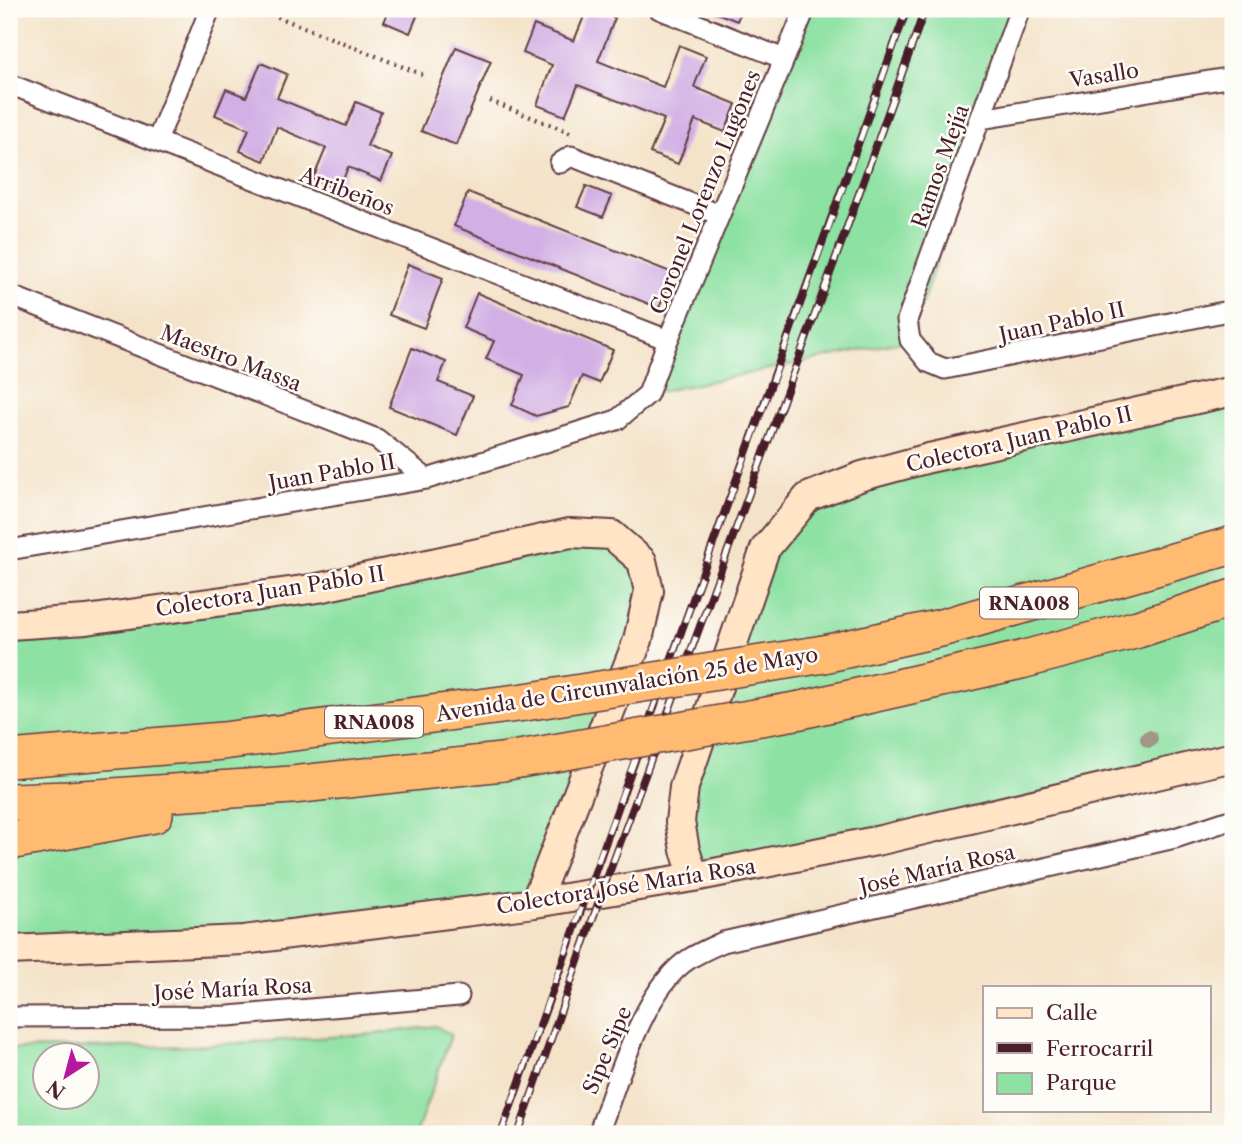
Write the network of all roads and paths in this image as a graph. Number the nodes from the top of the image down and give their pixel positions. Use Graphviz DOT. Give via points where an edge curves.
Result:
graph roads {
  1 [pos="210,9"];
  2 [pos="258,9"];
  3 [pos="659,9"];
  4 [pos="805,9"];
  5 [pos="1020,9"];
  6 [pos="784,59"];
  7 [pos="426,76"];
  8 [pos="1233,77"];
  9 [pos="9,83"];
  10 [pos="981,119"];
  11 [pos="157,141"];
  12 [pos="560,163"];
  13 [pos="720,215"];
  14 [pos="9,295"];
  15 [pos="1233,310"];
  16 [pos="668,340"];
  17 [pos="910,340"];
  18 [pos="1233,391"];
  19 [pos="648,394"];
  20 [pos="427,479"];
  21 [pos="1233,545"];
  22 [pos="9,550"];
  23 [pos="1233,598"];
  24 [pos="1233,623"];
  25 [pos="9,625"];
  26 [pos="1138,629"];
  27 [pos="9,738"];
  28 [pos="223,741"];
  29 [pos="1233,757"];
  30 [pos="9,759"];
  31 [pos="292,785"];
  32 [pos="9,802"];
  33 [pos="1233,819"];
  34 [pos="9,841"];
  35 [pos="694,877"];
  36 [pos="535,903"];
  37 [pos="9,950"];
  38 [pos="662,985"];
  39 [pos="459,996"];
  40 [pos="9,1017"];
  41 [pos="598,1134"];
  1 -- 11 [label="street"];
  2 -- 7 [label="path"];
  3 -- 6 [label="street"];
  4 -- 6 [label="street, Coronel Lorenzo Lugones"];
  5 -- 10 [label="street, Ramos Mejía"];
  6 -- 13 [label="street, Coronel Lorenzo Lugones"];
  8 -- 10 [label="street, Vasallo"];
  9 -- 11 [label="street, Arribeños"];
  10 -- 17 [label="street, Ramos Mejía" via="907,320"];
  11 -- 16 [label="street, Arribeños"];
  12 -- 13 [label="street" via="570,156"];
  13 -- 16 [label="street, Coronel Lorenzo Lugones"];
  14 -- 20 [label="street, Maestro Massa" via="377,439"];
  15 -- 17 [label="street, Juan Pablo II" via="946,369 928,362"];
  16 -- 19 [label="street, Coronel Lorenzo Lugones"];
  18 -- 35 [label="main road, Colectora Juan Pablo II" via="929,457 808,496 765,549 684,787 680,822"];
  19 -- 20 [label="street, Juan Pablo II" via="617,420"];
  20 -- 22 [label="street, Juan Pablo II"];
  21 -- 28 [label="highway, Avenida de Circunvalación 25 de Mayo / RNA008, bridge" via="941,628 824,654 525,702"];
  23 -- 26 [label="highway, RNA008"];
  24 -- 26 [label="highway"];
  25 -- 36 [label="main road, Colectora Juan Pablo II" via="86,620 318,588 570,533 612,535 642,561 649,591 638,640"];
  26 -- 31 [label="highway, RNA008, bridge" via="801,710 502,762"];
  27 -- 28 [label="highway"];
  28 -- 30 [label="highway, Avenida de Circunvalación 25 de Mayo / RNA008"];
  29 -- 35 [label="main road, Colectora José María Rosa" via="881,840"];
  31 -- 32 [label="highway, RNA008"];
  31 -- 34 [label="highway"];
  33 -- 38 [label="street, José María Rosa" via="1175,838 723,942 688,959"];
  35 -- 36 [label="main road, Colectora José María Rosa"];
  36 -- 37 [label="main road, Colectora José María Rosa" via="243,940"];
  38 -- 41 [label="street, Sipe Sipe" via="636,1033"];
  39 -- 40 [label="street, José María Rosa" via="229,1016"];
}
